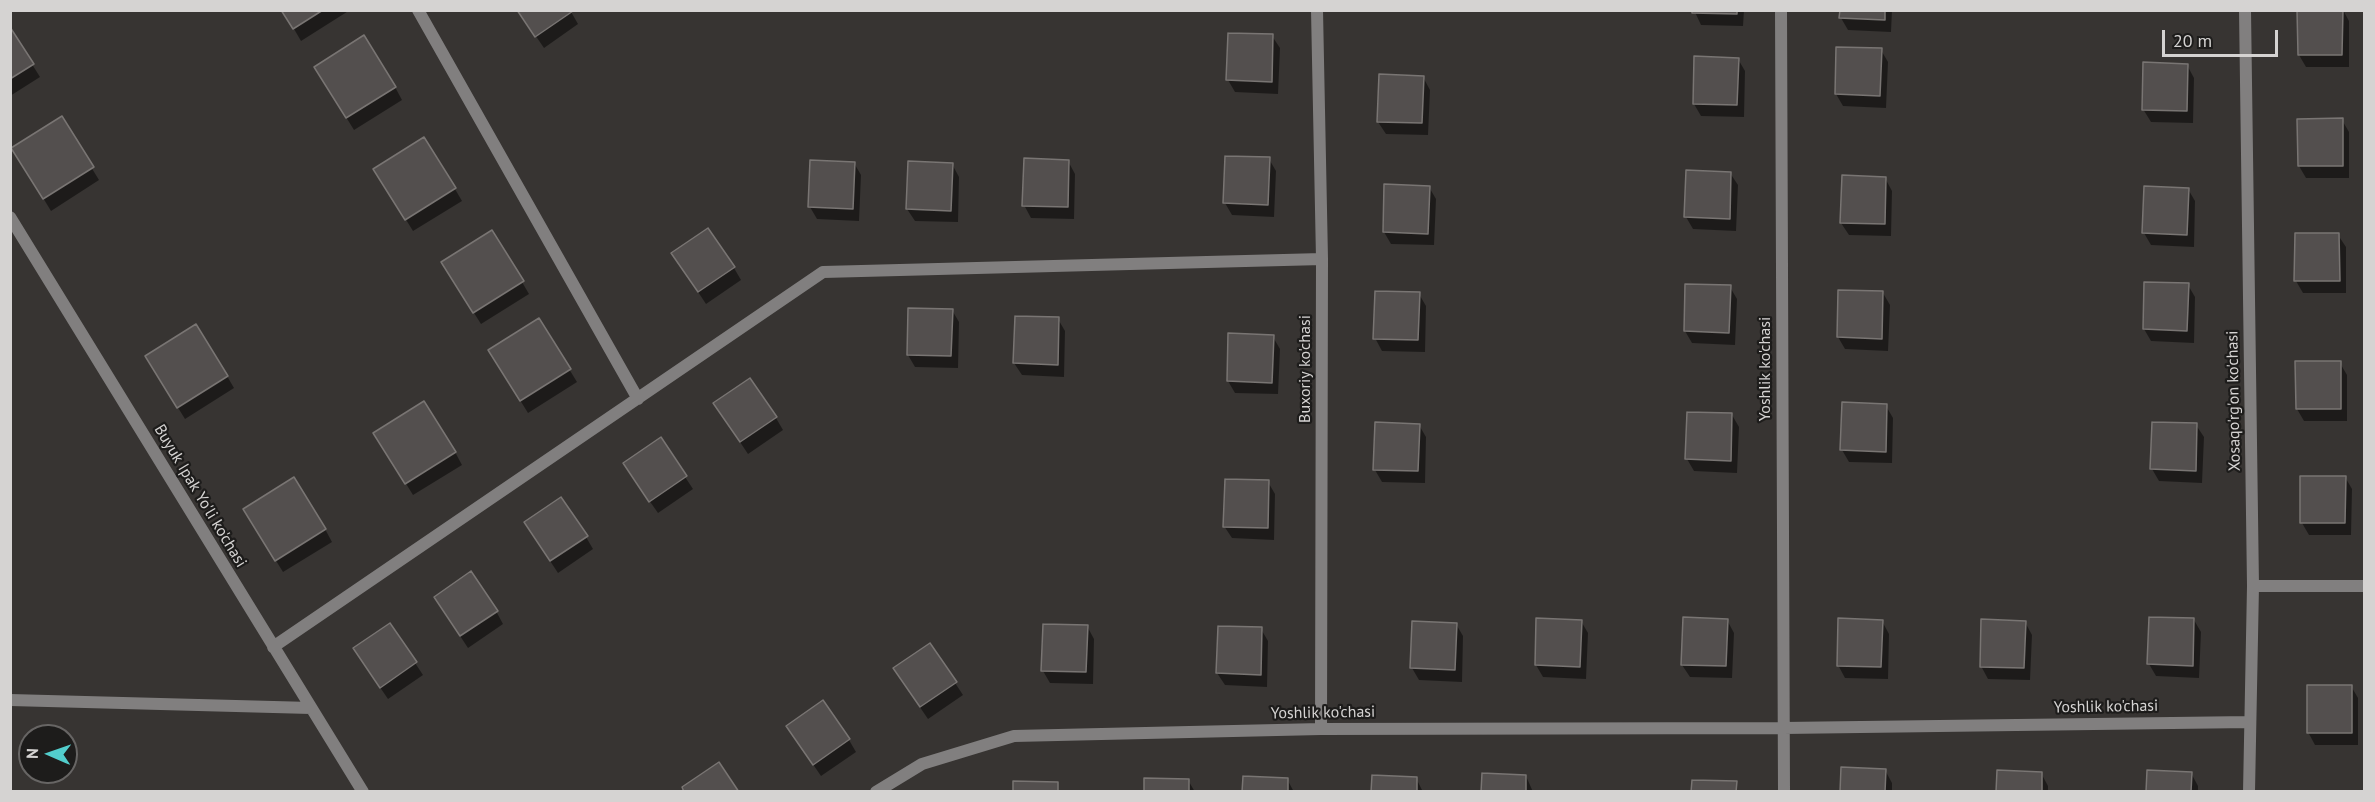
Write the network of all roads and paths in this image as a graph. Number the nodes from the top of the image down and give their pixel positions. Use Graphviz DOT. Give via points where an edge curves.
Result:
graph roads {
  1 [pos="418,10"];
  2 [pos="1317,10"];
  3 [pos="1781,10"];
  4 [pos="2245,10"];
  5 [pos="10,217"];
  6 [pos="1322,259"];
  7 [pos="638,399"];
  8 [pos="2253,586"];
  9 [pos="2364,586"];
  10 [pos="273,647"];
  11 [pos="10,700"];
  12 [pos="311,708"];
  13 [pos="2250,722"];
  14 [pos="1783,728"];
  15 [pos="1321,729"];
  16 [pos="363,792"];
  17 [pos="876,792"];
  18 [pos="1784,792"];
  19 [pos="2249,792"];
  1 -- 7 [label="street"];
  2 -- 6 [label="street, Buxoriy ko'chasi"];
  3 -- 14 [label="street, Yoshlik ko'chasi"];
  4 -- 8 [label="street, Xosaqo'rg'on ko'chasi"];
  5 -- 10 [label="street, Buyuk Ipak Yo'li ko'chasi"];
  6 -- 7 [label="street" via="823,272"];
  6 -- 15 [label="street, Buxoriy ko'chasi"];
  7 -- 10 [label="street"];
  8 -- 9 [label="street"];
  8 -- 13 [label="street, Xosaqo'rg'on ko'chasi"];
  10 -- 12 [label="street, Buyuk Ipak Yo'li ko'chasi"];
  11 -- 12 [label="street"];
  12 -- 16 [label="street, Buyuk Ipak Yo'li ko'chasi"];
  13 -- 14 [label="street, Yoshlik ko'chasi"];
  13 -- 19 [label="street, Xosaqo'rg'on ko'chasi"];
  14 -- 15 [label="street, Yoshlik ko'chasi"];
  14 -- 18 [label="street, Yoshlik ko'chasi"];
  15 -- 17 [label="street, Yoshlik ko'chasi" via="1014,736 922,764"];
}
